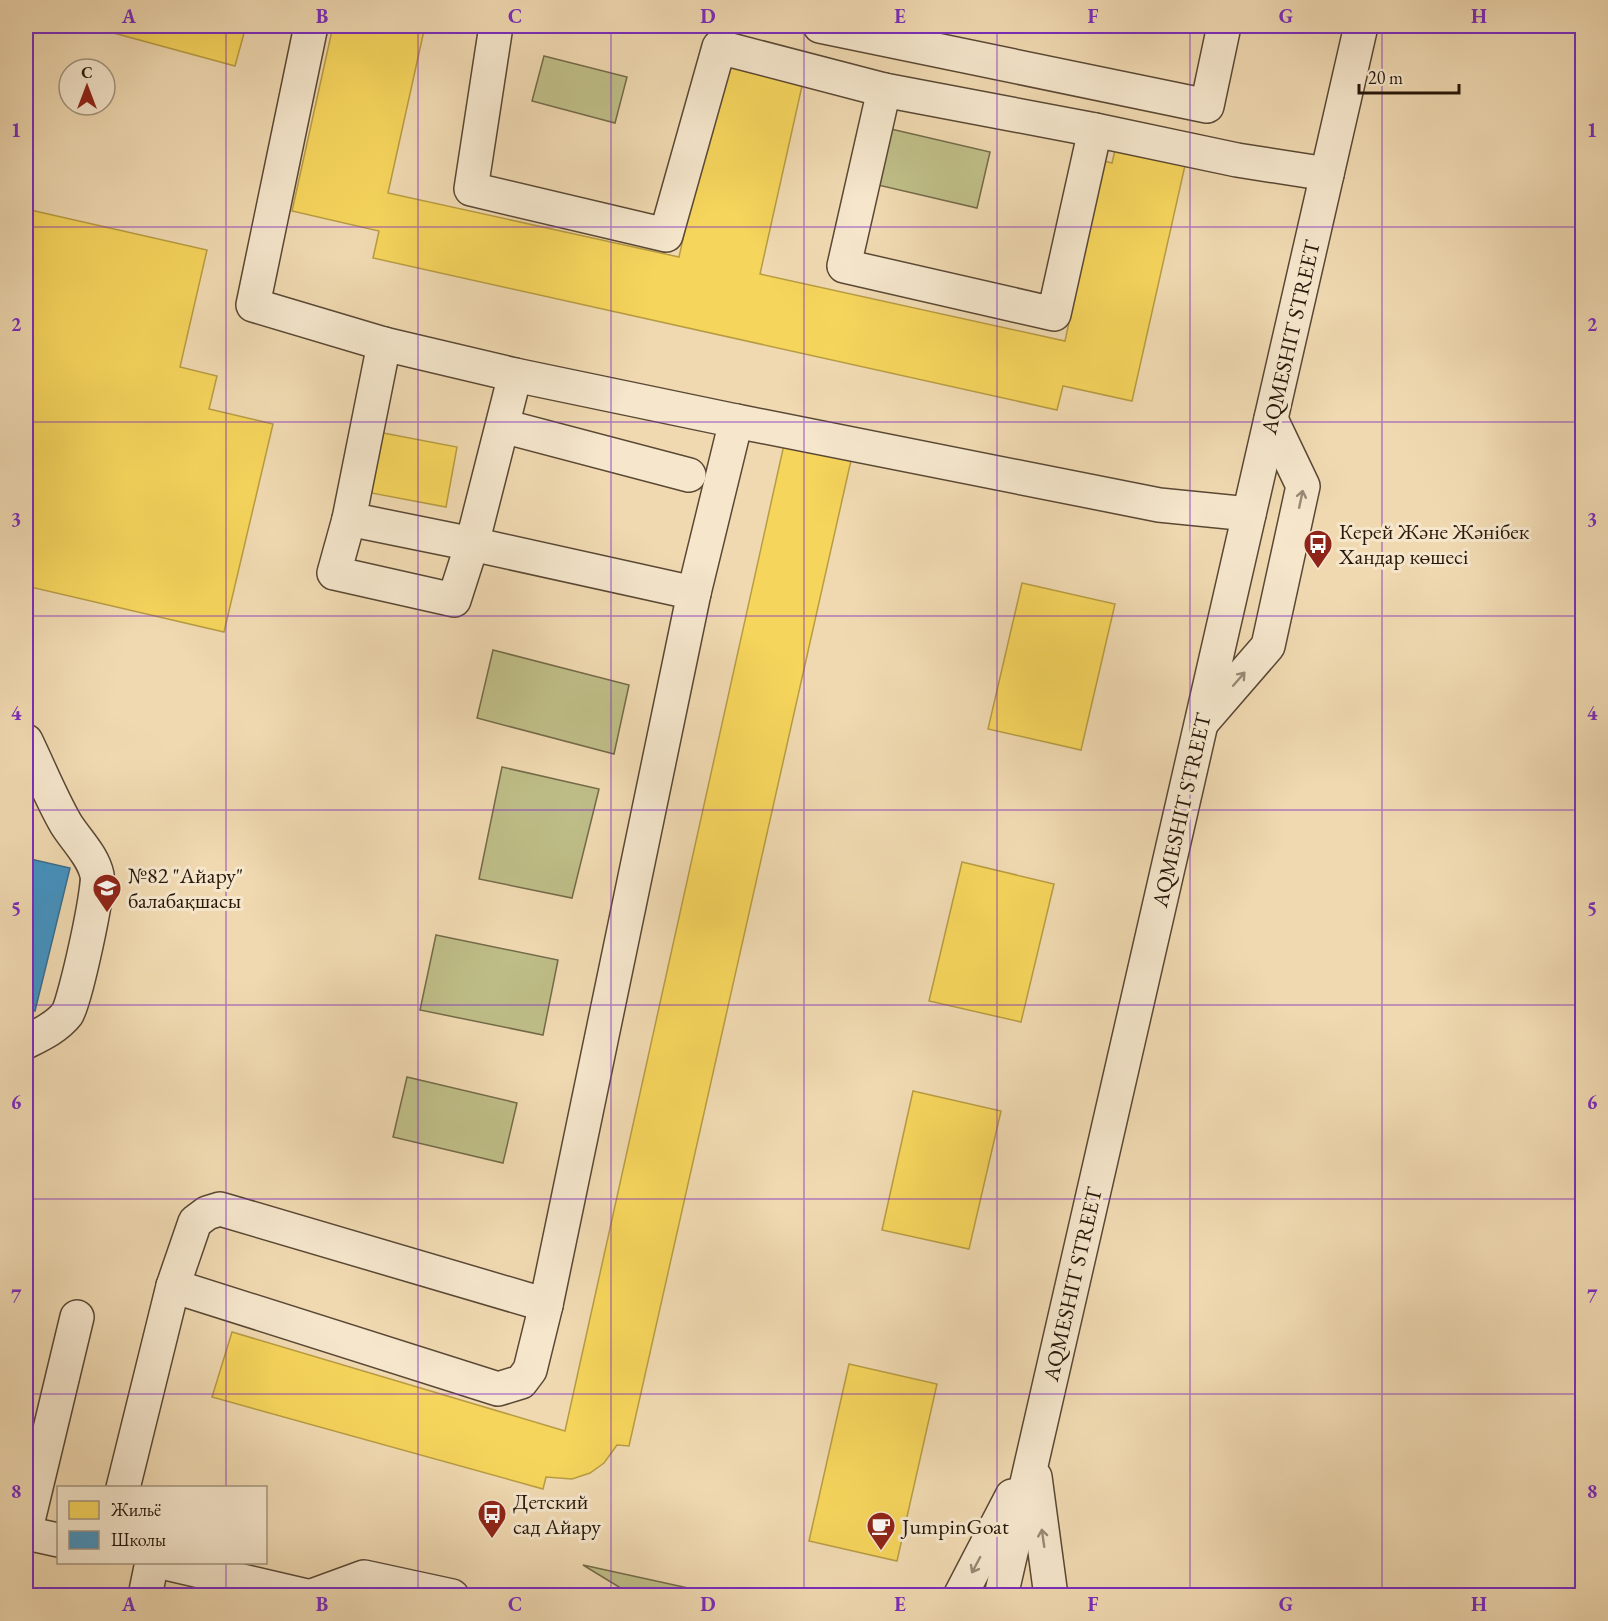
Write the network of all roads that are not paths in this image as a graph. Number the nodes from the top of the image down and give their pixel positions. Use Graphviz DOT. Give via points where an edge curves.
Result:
graph roads {
  1 [pos="311,26"];
  2 [pos="496,26"];
  3 [pos="820,26"];
  4 [pos="1224,26"];
  5 [pos="1336,26"];
  6 [pos="1361,26"];
  7 [pos="1353,62"];
  8 [pos="884,90"];
  9 [pos="1095,130"];
  10 [pos="1327,174"];
  11 [pos="384,345"];
  12 [pos="515,375"];
  13 [pos="1271,419"];
  14 [pos="736,421"];
  15 [pos="504,426"];
  16 [pos="689,475"];
  17 [pos="1249,514"];
  18 [pos="349,519"];
  19 [pos="472,544"];
  20 [pos="694,593"];
  21 [pos="1201,723"];
  22 [pos="26,741"];
  23 [pos="26,1042"];
  24 [pos="173,1286"];
  25 [pos="546,1305"];
  26 [pos="77,1317"];
  27 [pos="1032,1458"];
  28 [pos="123,1486"];
  29 [pos="26,1531"];
  30 [pos="57,1540"];
  31 [pos="152,1564"];
  32 [pos="165,1564"];
  33 [pos="145,1596"];
  34 [pos="307,1596"];
  35 [pos="312,1596"];
  36 [pos="452,1596"];
  37 [pos="960,1596"];
  38 [pos="1001,1596"];
  39 [pos="1051,1596"];
  1 -- 11 [label="street" via="253,305"];
  2 -- 8 [label="street" via="471,189 666,235 719,47"];
  3 -- 4 [label="street" via="1207,106"];
  5 -- 7 [label="street"];
  6 -- 7 [label="street, AQMESHIT STREET"];
  7 -- 10 [label="street, AQMESHIT STREET"];
  8 -- 9 [label="street"];
  8 -- 9 [label="street" via="844,266 1054,314"];
  9 -- 10 [label="street" via="1237,160"];
  10 -- 13 [label="street, AQMESHIT STREET"];
  11 -- 12 [label="street"];
  11 -- 18 [label="street"];
  12 -- 14 [label="street"];
  12 -- 15 [label="street"];
  13 -- 17 [label="street, AQMESHIT STREET"];
  21 -- 13 [label="street, one-way" via="1268,646 1303,486"];
  14 -- 17 [label="street" via="1159,505"];
  14 -- 20 [label="street"];
  15 -- 16 [label="street"];
  15 -- 19 [label="street"];
  17 -- 21 [label="street, AQMESHIT STREET"];
  18 -- 19 [label="street"];
  18 -- 19 [label="street" via="334,573 454,600"];
  19 -- 20 [label="street"];
  20 -- 25 [label="street"];
  21 -- 27 [label="street, AQMESHIT STREET"];
  22 -- 23 [label="street" via="66,823 98,875 80,971 67,1013 47,1032"];
  24 -- 25 [label="street" via="195,1222 220,1209"];
  24 -- 25 [label="street" via="498,1389 521,1382 530,1370"];
  24 -- 28 [label="street"];
  26 -- 29 [label="street"];
  27 -- 37 [label="street, one-way"];
  27 -- 38 [label="street, AQMESHIT STREET"];
  39 -- 27 [label="street, one-way"];
  29 -- 30 [label="street"];
  31 -- 33 [label="street"];
  32 -- 34 [label="street"];
  35 -- 36 [label="street" via="364,1577"];
}
